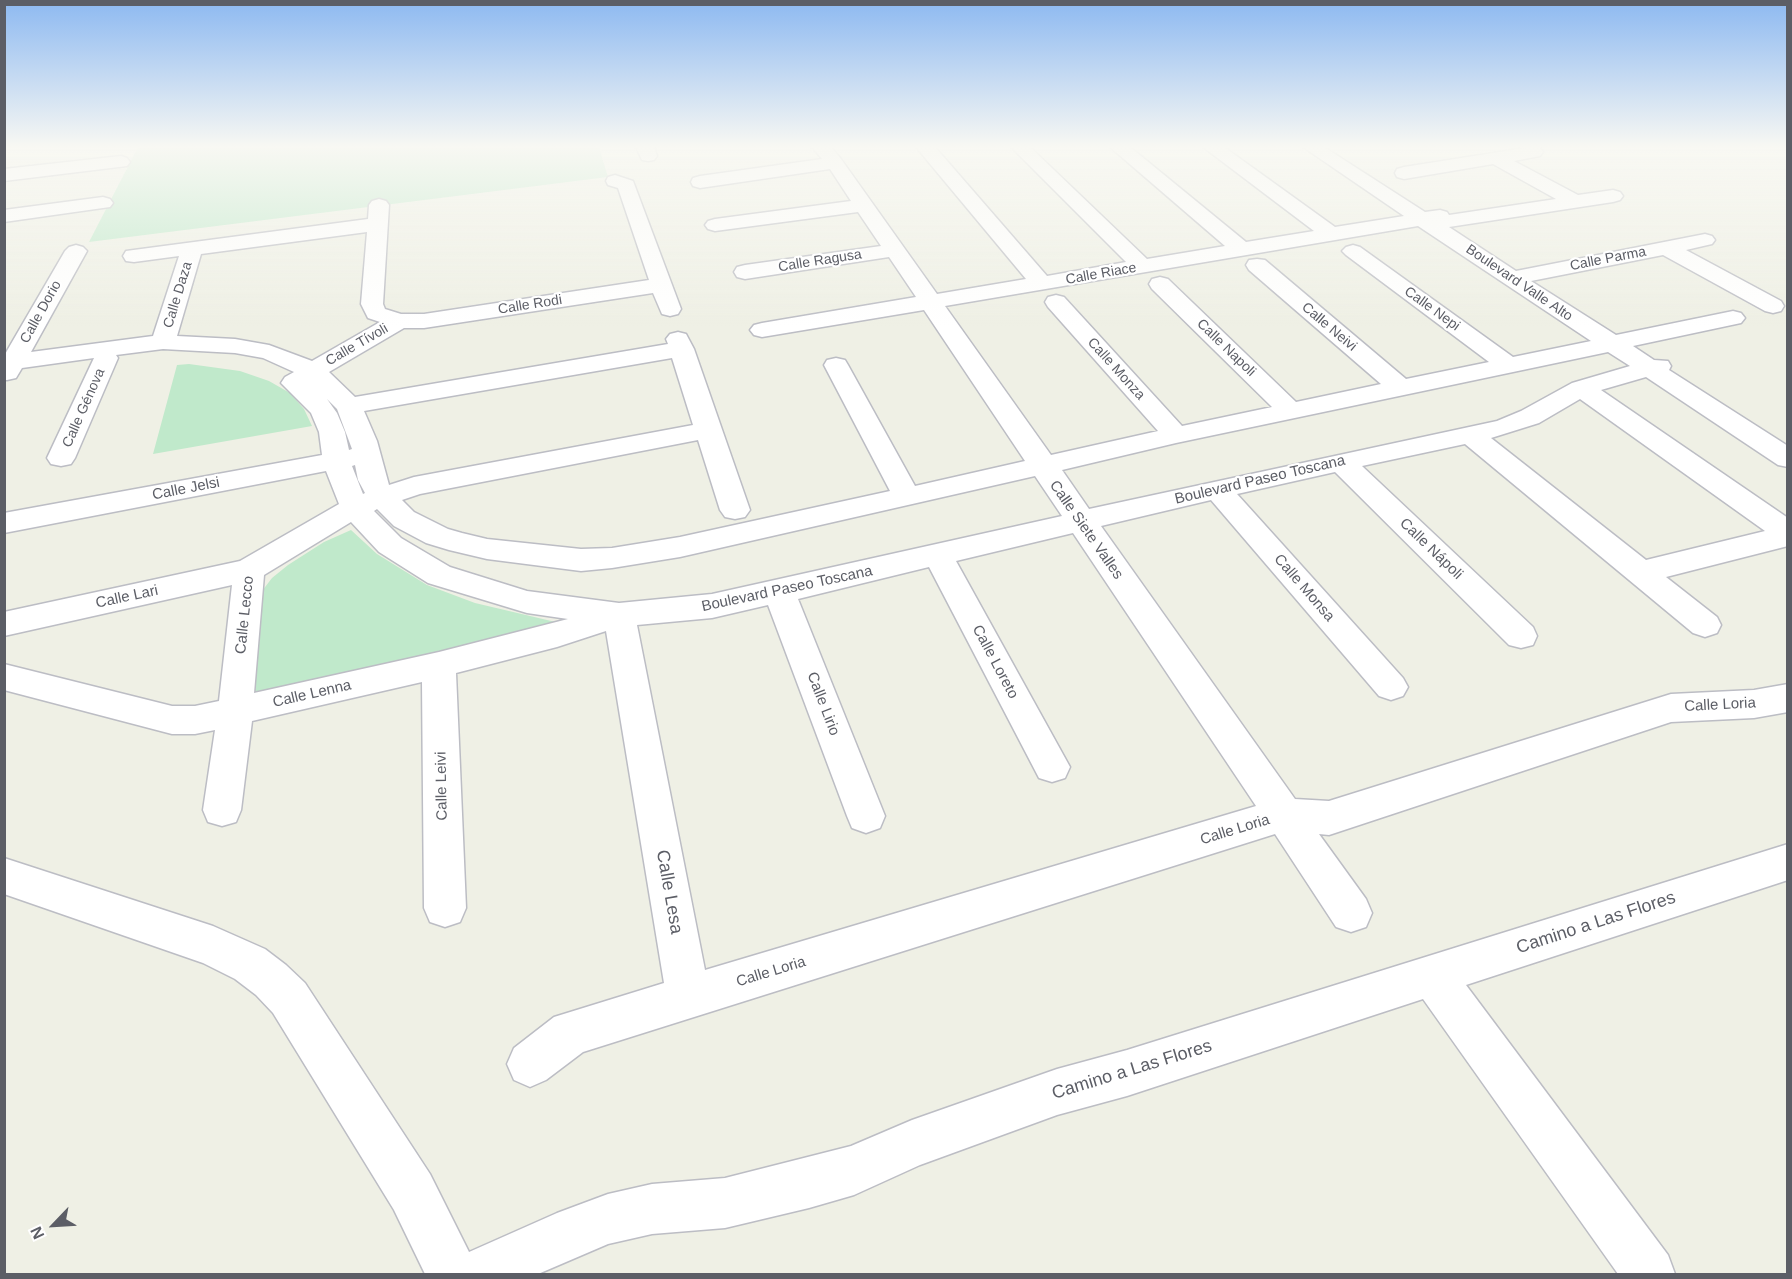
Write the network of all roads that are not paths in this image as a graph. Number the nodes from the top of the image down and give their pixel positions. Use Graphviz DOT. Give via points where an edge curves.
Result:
graph roads {
  1 [pos="82,207"];
  2 [pos="634,207"];
  3 [pos="851,207"];
  4 [pos="865,207"];
  5 [pos="976,207"];
  6 [pos="1081,207"];
  7 [pos="1190,207"];
  8 [pos="1294,207"];
  9 [pos="1413,207"];
  10 [pos="1416,207"];
  11 [pos="1539,207"];
  12 [pos="379,215"];
  13 [pos="4,216"];
  14 [pos="1435,220"];
  15 [pos="714,225"];
  16 [pos="1331,234"];
  17 [pos="1705,240"];
  18 [pos="192,248"];
  19 [pos="1666,248"];
  20 [pos="894,250"];
  21 [pos="76,251"];
  22 [pos="1353,251"];
  23 [pos="134,256"];
  24 [pos="1250,257"];
  25 [pos="1143,267"];
  26 [pos="745,272"];
  27 [pos="1520,276"];
  28 [pos="1160,284"];
  29 [pos="661,285"];
  30 [pos="1049,293"];
  31 [pos="930,302"];
  32 [pos="1773,306"];
  33 [pos="670,309"];
  34 [pos="376,313"];
  35 [pos="1733,318"];
  36 [pos="399,321"];
  37 [pos="762,330"];
  38 [pos="163,342"];
  39 [pos="1621,343"];
  40 [pos="106,358"];
  41 [pos="836,365"];
  42 [pos="1510,366"];
  43 [pos="7,368"];
  44 [pos="294,371"];
  45 [pos="1657,371"];
  46 [pos="1581,387"];
  47 [pos="1402,389"];
  48 [pos="349,406"];
  49 [pos="1292,412"];
  50 [pos="709,430"];
  51 [pos="1176,435"];
  52 [pos="1471,435"];
  53 [pos="368,455"];
  54 [pos="61,458"];
  55 [pos="1788,459"];
  56 [pos="337,460"];
  57 [pos="1341,462"];
  58 [pos="1042,466"];
  59 [pos="1217,489"];
  60 [pos="907,497"];
  61 [pos="368,502"];
  62 [pos="735,510"];
  63 [pos="1081,522"];
  64 [pos="4,523"];
  65 [pos="1788,534"];
  66 [pos="938,556"];
  67 [pos="249,570"];
  68 [pos="1642,573"];
  69 [pos="779,592"];
  70 [pos="619,615"];
  71 [pos="4,624"];
  72 [pos="1705,625"];
  73 [pos="1521,636"];
  74 [pos="439,665"];
  75 [pos="4,677"];
  76 [pos="1391,687"];
  77 [pos="1788,698"];
  78 [pos="235,712"];
  79 [pos="1052,767"];
  80 [pos="222,810"];
  81 [pos="1283,815"];
  82 [pos="866,816"];
  83 [pos="1788,862"];
  84 [pos="4,876"];
  85 [pos="445,908"];
  86 [pos="1351,913"];
  87 [pos="1432,975"];
  88 [pos="688,997"];
  89 [pos="530,1064"];
  90 [pos="452,1275"];
  91 [pos="480,1275"];
  92 [pos="1649,1275"];
  1 -- 13 [label="street"];
  2 -- 29 [label="street"];
  3 -- 15 [label="street"];
  4 -- 20 [label="street, Calle Siete Valles"];
  5 -- 30 [label="street, Calle Monza"];
  6 -- 25 [label="street"];
  7 -- 24 [label="street, Calle Neivi"];
  8 -- 16 [label="street"];
  9 -- 14 [label="street, Boulevard Valle Alto"];
  10 -- 14 [label="street, Boulevard Valle Alto"];
  11 -- 14 [label="street, Calle Riace"];
  12 -- 18 [label="street, Calle Daza"];
  12 -- 34 [label="street, Calle Tívoli" via="372,304"];
  14 -- 16 [label="street, Calle Riace"];
  14 -- 27 [label="street, Boulevard Valle Alto"];
  16 -- 24 [label="street, Calle Riace"];
  17 -- 19 [label="street, Calle Parma"];
  18 -- 23 [label="street, Calle Daza"];
  18 -- 38 [label="street, Calle Daza"];
  19 -- 27 [label="street, Calle Parma"];
  19 -- 32 [label="street"];
  20 -- 26 [label="street, Calle Ragusa"];
  20 -- 31 [label="street, Calle Siete Valles"];
  21 -- 43 [label="street, Calle Dorio"];
  22 -- 42 [label="street, Calle Nepi"];
  24 -- 25 [label="street, Calle Riace"];
  24 -- 47 [label="street, Calle Neivi"];
  25 -- 30 [label="street, Calle Riace"];
  27 -- 39 [label="street, Boulevard Valle Alto"];
  28 -- 49 [label="street, Calle Napoli"];
  29 -- 33 [label="street"];
  29 -- 36 [label="street, Calle Rodi" via="445,318"];
  30 -- 31 [label="street, Calle Riace"];
  30 -- 51 [label="street, Calle Monza"];
  31 -- 37 [label="street, Calle Riace"];
  31 -- 58 [label="street, Calle Siete Valles"];
  34 -- 36 [label="street, Calle Tívoli"];
  34 -- 44 [label="street, Calle Tívoli"];
  35 -- 39 [label="street, Boulevard Paseo Toscana"];
  36 -- 44 [label="street, Calle Tívoli"];
  38 -- 43 [label="street, Boulevard Paseo Toscana"];
  38 -- 44 [label="street, Boulevard Paseo Toscana" via="269,352"];
  39 -- 42 [label="street, Boulevard Paseo Toscana"];
  39 -- 45 [label="street, Boulevard Valle Alto"];
  40 -- 43 [label="street, Boulevard Paseo Toscana"];
  40 -- 44 [label="street, Boulevard Paseo Toscana" via="189,354"];
  40 -- 54 [label="street, Calle Génova"];
  41 -- 60 [label="street"];
  42 -- 47 [label="street, Boulevard Paseo Toscana"];
  44 -- 48 [label="street, Boulevard Paseo Toscana"];
  44 -- 56 [label="street, Boulevard Paseo Toscana" via="324,413"];
  45 -- 46 [label="street, Boulevard Paseo Toscana"];
  45 -- 55 [label="street, Boulevard Valle Alto"];
  46 -- 52 [label="street, Boulevard Paseo Toscana" via="1530,417"];
  46 -- 65 [label="street"];
  47 -- 49 [label="street, Boulevard Paseo Toscana"];
  48 -- 50 [label="street" via="680,344"];
  48 -- 53 [label="street, Boulevard Paseo Toscana"];
  49 -- 51 [label="street, Boulevard Paseo Toscana"];
  50 -- 61 [label="street, Calle Lecco" via="414,486"];
  50 -- 62 [label="street"];
  51 -- 58 [label="street, Boulevard Paseo Toscana"];
  52 -- 57 [label="street, Boulevard Paseo Toscana"];
  52 -- 68 [label="street"];
  53 -- 56 [label="street, Calle Jelsi"];
  53 -- 61 [label="street, Boulevard Paseo Toscana" via="372,480"];
  56 -- 61 [label="street, Boulevard Paseo Toscana"];
  56 -- 64 [label="street, Calle Jelsi"];
  57 -- 59 [label="street, Boulevard Paseo Toscana"];
  57 -- 73 [label="street, Calle Nápoli"];
  58 -- 60 [label="street, Boulevard Paseo Toscana"];
  58 -- 63 [label="street, Calle Siete Valles"];
  59 -- 63 [label="street, Boulevard Paseo Toscana"];
  59 -- 76 [label="street, Calle Monsa"];
  60 -- 61 [label="street, Boulevard Paseo Toscana" via="644,553 581,560 487,549 436,536"];
  61 -- 67 [label="street, Calle Lecco"];
  61 -- 70 [label="street, Boulevard Paseo Toscana" via="374,530 390,545 440,575 527,602"];
  63 -- 66 [label="street, Boulevard Paseo Toscana"];
  63 -- 81 [label="street, Calle Siete Valles"];
  65 -- 68 [label="street"];
  66 -- 69 [label="street, Boulevard Paseo Toscana"];
  66 -- 79 [label="street, Calle Loreto"];
  67 -- 71 [label="street, Calle Lari"];
  67 -- 78 [label="street, Calle Lecco"];
  68 -- 72 [label="street"];
  69 -- 70 [label="street, Boulevard Paseo Toscana" via="712,606"];
  69 -- 82 [label="street, Calle Lirio"];
  70 -- 74 [label="street, Calle Lenna"];
  70 -- 88 [label="street, Calle Lesa"];
  74 -- 78 [label="street, Calle Lenna"];
  74 -- 85 [label="street, Calle Leivi"];
  75 -- 78 [label="street, Calle Lenna" via="172,720"];
  77 -- 81 [label="street, Calle Loria" via="1754,704 1671,708 1329,818"];
  78 -- 80 [label="street, Calle Lecco"];
  81 -- 86 [label="street, Calle Siete Valles"];
  81 -- 88 [label="street, Calle Loria"];
  83 -- 87 [label="street, Camino a Las Flores"];
  84 -- 90 [label="street" via="213,946 250,964 271,980 289,998 412,1192"];
  87 -- 91 [label="street, Camino a Las Flores" via="1057,1092 912,1144 854,1170 725,1203 652,1209 608,1219"];
  87 -- 92 [label="street"];
  88 -- 89 [label="street" via="570,1033"];
}
